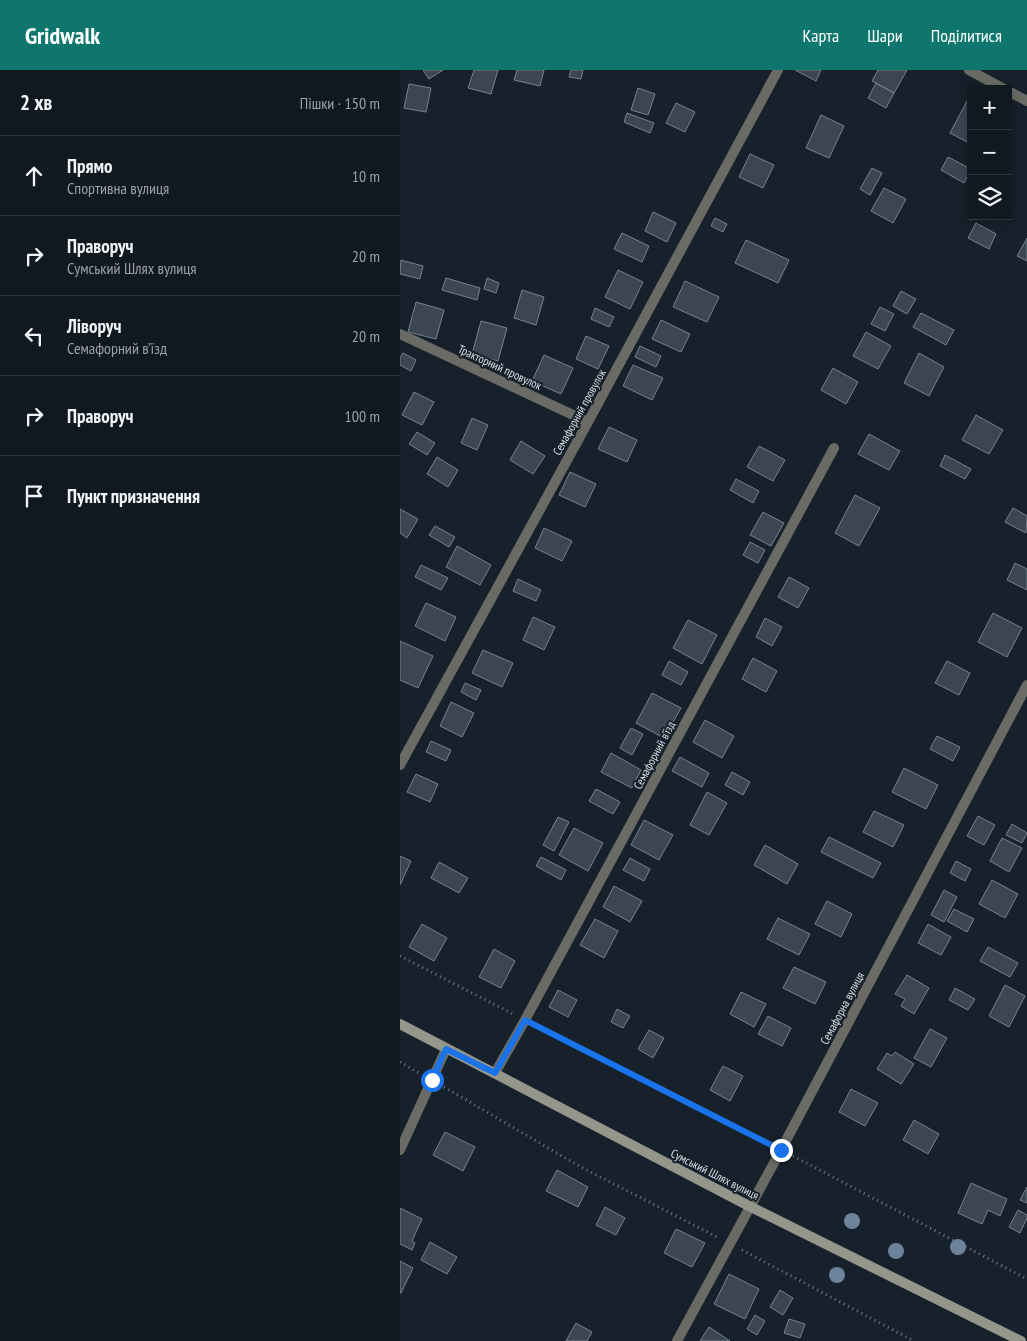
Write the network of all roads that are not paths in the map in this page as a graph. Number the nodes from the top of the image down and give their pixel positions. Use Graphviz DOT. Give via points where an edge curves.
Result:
graph roads {
  1 [pos="778,70"];
  2 [pos="969,70"];
  3 [pos="997,85"];
  4 [pos="1012,93"];
  5 [pos="1027,101"];
  6 [pos="400,334"];
  7 [pos="588,422"];
  8 [pos="834,448"];
  9 [pos="1027,685"];
  10 [pos="400,765"];
  11 [pos="400,1024"];
  12 [pos="446,1049"];
  13 [pos="495,1073"];
  14 [pos="400,1150"];
  15 [pos="749,1206"];
  16 [pos="677,1341"];
  17 [pos="1021,1341"];
  1 -- 7 [label="street, Семафорний провулок"];
  2 -- 3 [label="street"];
  4 -- 5 [label="street"];
  6 -- 7 [label="street, Тракторний провулок"];
  7 -- 10 [label="street, Семафорний провулок"];
  8 -- 13 [label="street, Семафорний в’їзд"];
  9 -- 15 [label="street, Семафорна вулиця"];
  11 -- 12 [label="main road, Сумський Шлях вулиця"];
  12 -- 13 [label="main road, Сумський Шлях вулиця"];
  12 -- 14 [label="street"];
  13 -- 15 [label="main road, Сумський Шлях вулиця"];
  15 -- 16 [label="street, Семафорна вулиця"];
  15 -- 17 [label="main road, Сумський Шлях вулиця"];
}
